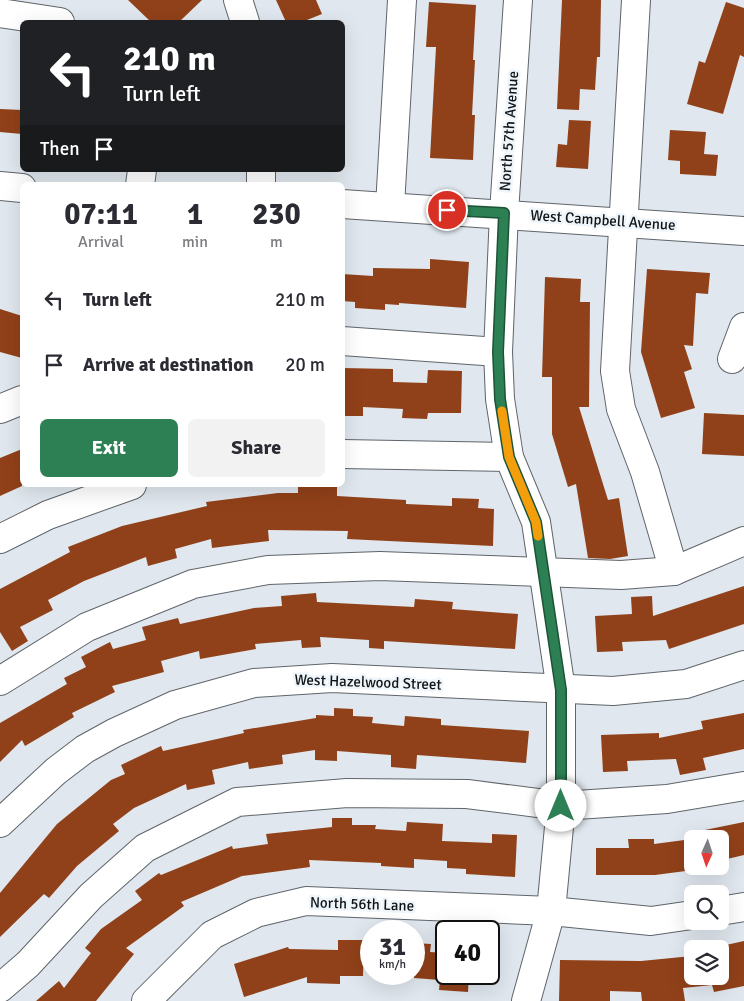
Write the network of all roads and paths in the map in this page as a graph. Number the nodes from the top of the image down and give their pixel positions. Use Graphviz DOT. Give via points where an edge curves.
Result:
graph roads {
  1 [pos="238,0"];
  2 [pos="402,0"];
  3 [pos="518,0"];
  4 [pos="636,0"];
  5 [pos="0,13"];
  6 [pos="47,20"];
  7 [pos="244,20"];
  8 [pos="0,186"];
  9 [pos="20,188"];
  10 [pos="345,204"];
  11 [pos="390,206"];
  12 [pos="504,213"];
  13 [pos="623,222"];
  14 [pos="744,230"];
  15 [pos="744,327"];
  16 [pos="345,342"];
  17 [pos="498,352"];
  18 [pos="732,359"];
  19 [pos="20,401"];
  20 [pos="0,409"];
  21 [pos="345,454"];
  22 [pos="509,457"];
  23 [pos="126,487"];
  24 [pos="0,539"];
  25 [pos="744,541"];
  26 [pos="674,571"];
  27 [pos="543,572"];
  28 [pos="744,665"];
  29 [pos="0,681"];
  30 [pos="561,690"];
  31 [pos="744,786"];
  32 [pos="561,806"];
  33 [pos="0,823"];
  34 [pos="744,907"];
  35 [pos="729,910"];
  36 [pos="551,911"];
  37 [pos="684,916"];
  38 [pos="0,988"];
  39 [pos="146,1001"];
  40 [pos="526,1001"];
  1 -- 7 [label="street"];
  2 -- 11 [label="street"];
  3 -- 12 [label="street, North 57th Avenue"];
  4 -- 13 [label="street"];
  5 -- 6 [label="street"];
  8 -- 9 [label="street"];
  10 -- 11 [label="street, West Campbell Avenue"];
  11 -- 12 [label="street, West Campbell Avenue"];
  12 -- 13 [label="street, West Campbell Avenue"];
  12 -- 17 [label="street, North 57th Avenue"];
  13 -- 14 [label="street, West Campbell Avenue"];
  13 -- 26 [label="street" via="616,371 621,408 645,472"];
  15 -- 18 [label="street"];
  16 -- 17 [label="street"];
  17 -- 22 [label="street, North 57th Avenue" via="500,399"];
  19 -- 20 [label="street"];
  21 -- 22 [label="street"];
  22 -- 27 [label="street, North 57th Avenue" via="536,522"];
  23 -- 24 [label="street" via="48,515"];
  25 -- 26 [label="street"];
  26 -- 27 [label="street" via="621,575"];
  27 -- 29 [label="street" via="371,566 268,570 193,584 87,627"];
  27 -- 30 [label="street, North 57th Avenue"];
  28 -- 30 [label="street, West Hazelwood Street" via="686,684 613,691"];
  30 -- 32 [label="street, North 57th Avenue"];
  30 -- 33 [label="street, West Hazelwood Street" via="332,678 254,683 175,705 100,741 56,771"];
  31 -- 32 [label="street" via="667,799"];
  32 -- 36 [label="street, North 57th Avenue"];
  32 -- 38 [label="street" via="458,794 347,793 237,802 145,848 91,896 28,964"];
  34 -- 35 [label="street"];
  36 -- 37 [label="street, North 56th Lane" via="651,921"];
  36 -- 39 [label="street, North 56th Lane" via="306,901 256,913 212,936"];
  36 -- 40 [label="street, North 57th Avenue"];
}
